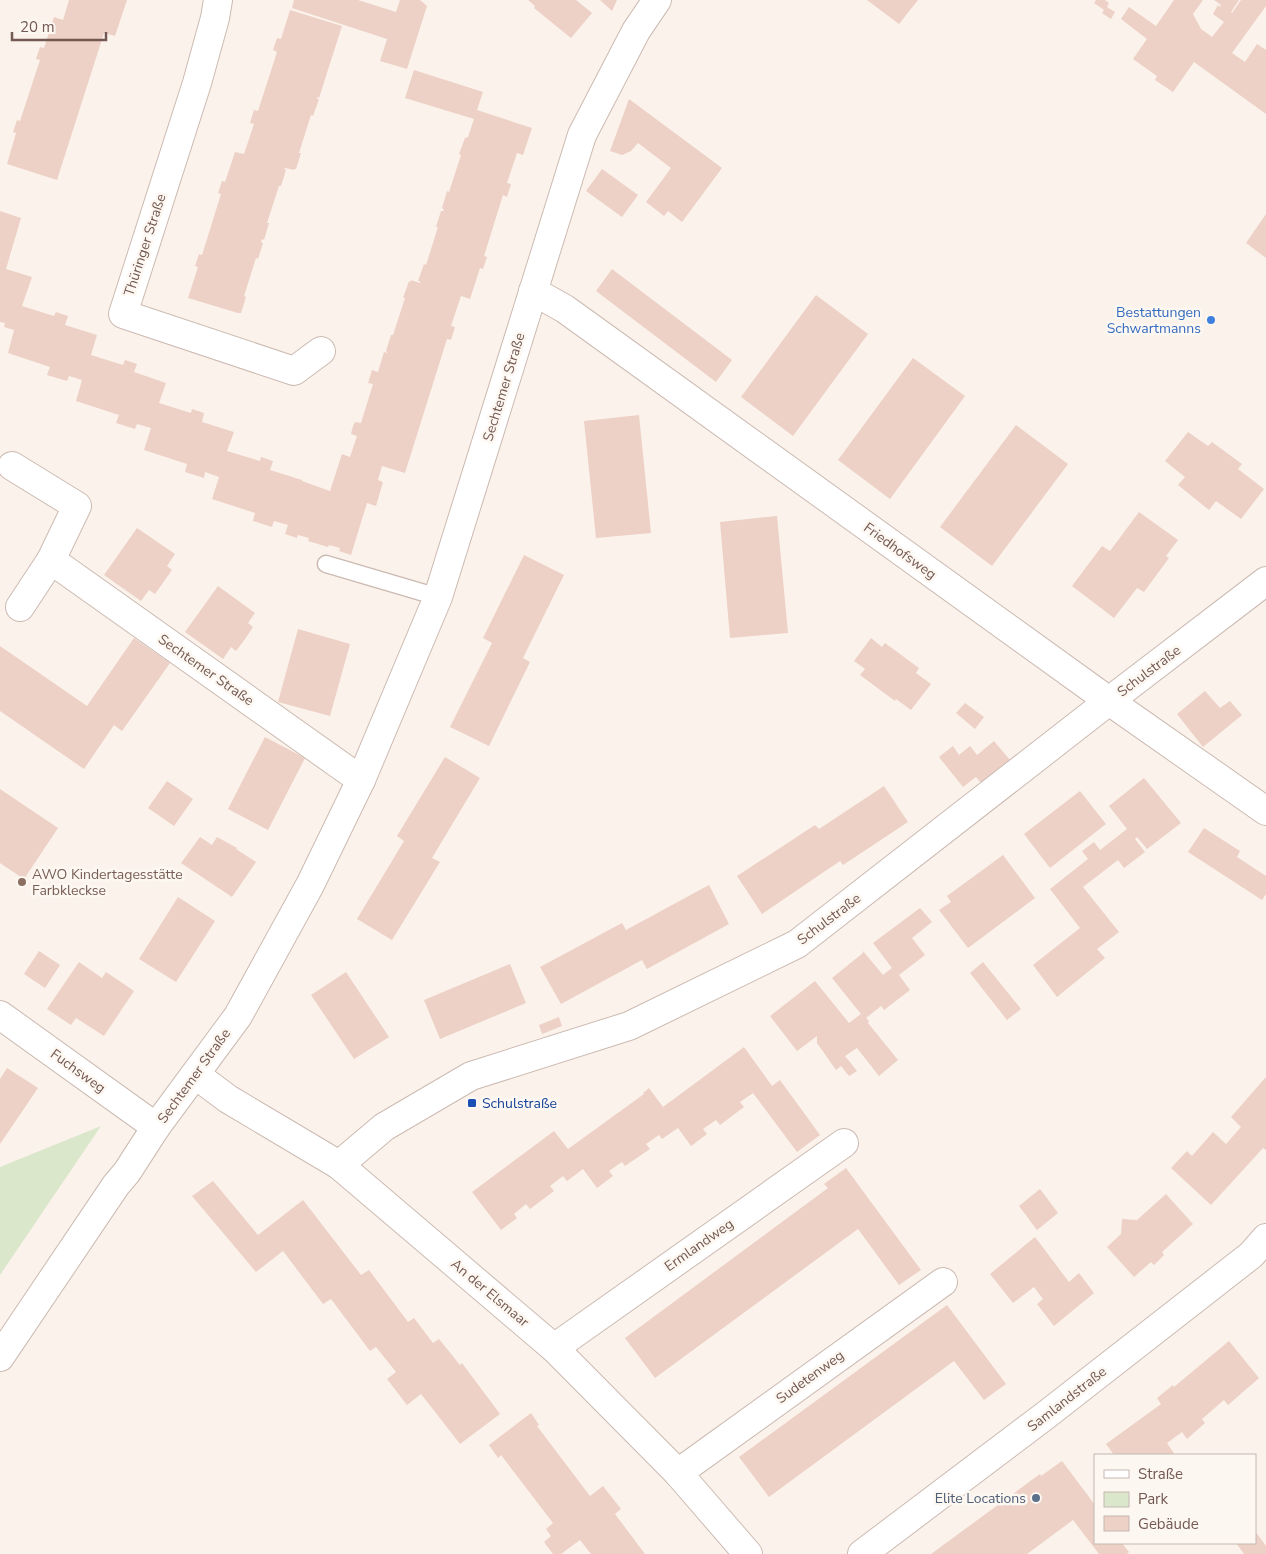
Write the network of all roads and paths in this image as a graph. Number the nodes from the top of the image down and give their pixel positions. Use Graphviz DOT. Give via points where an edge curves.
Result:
graph roads {
  1 [pos="218,0"];
  2 [pos="657,0"];
  3 [pos="534,291"];
  4 [pos="321,351"];
  5 [pos="4,469"];
  6 [pos="51,560"];
  7 [pos="326,564"];
  8 [pos="1266,581"];
  9 [pos="438,598"];
  10 [pos="20,607"];
  11 [pos="1109,701"];
  12 [pos="361,780"];
  13 [pos="1266,811"];
  14 [pos="0,1014"];
  15 [pos="196,1075"];
  16 [pos="156,1127"];
  17 [pos="844,1143"];
  18 [pos="340,1165"];
  19 [pos="1266,1238"];
  20 [pos="943,1282"];
  21 [pos="554,1348"];
  22 [pos="0,1357"];
  23 [pos="678,1473"];
  24 [pos="748,1554"];
  25 [pos="862,1554"];
  1 -- 4 [label="street, Thüringer Straße" via="196,83 123,314 294,371"];
  2 -- 3 [label="street, Sechtemer Straße" via="636,31 582,135"];
  3 -- 9 [label="street, Sechtemer Straße"];
  3 -- 11 [label="street, Friedhofsweg" via="565,308"];
  5 -- 6 [label="street" via="77,506"];
  6 -- 10 [label="street"];
  6 -- 12 [label="street, Sechtemer Straße"];
  7 -- 9 [label="lane"];
  8 -- 11 [label="street, Schulstraße"];
  9 -- 12 [label="street, Sechtemer Straße"];
  11 -- 13 [label="street, Friedhofsweg"];
  11 -- 18 [label="street, Schulstraße" via="798,944 629,1026 471,1076 384,1127"];
  12 -- 15 [label="street, Sechtemer Straße" via="310,885 238,1016"];
  14 -- 16 [label="street, Fuchsweg"];
  15 -- 16 [label="street, Sechtemer Straße"];
  15 -- 18 [label="street, An der Elsmaar" via="228,1099"];
  16 -- 22 [label="street, Sechtemer Straße"];
  17 -- 21 [label="street, Ermlandweg"];
  18 -- 21 [label="street, An der Elsmaar"];
  19 -- 25 [label="street, Samlandstraße" via="1228,1273"];
  20 -- 23 [label="street, Sudetenweg"];
  21 -- 23 [label="street, An der Elsmaar"];
  23 -- 24 [label="street, An der Elsmaar"];
}
